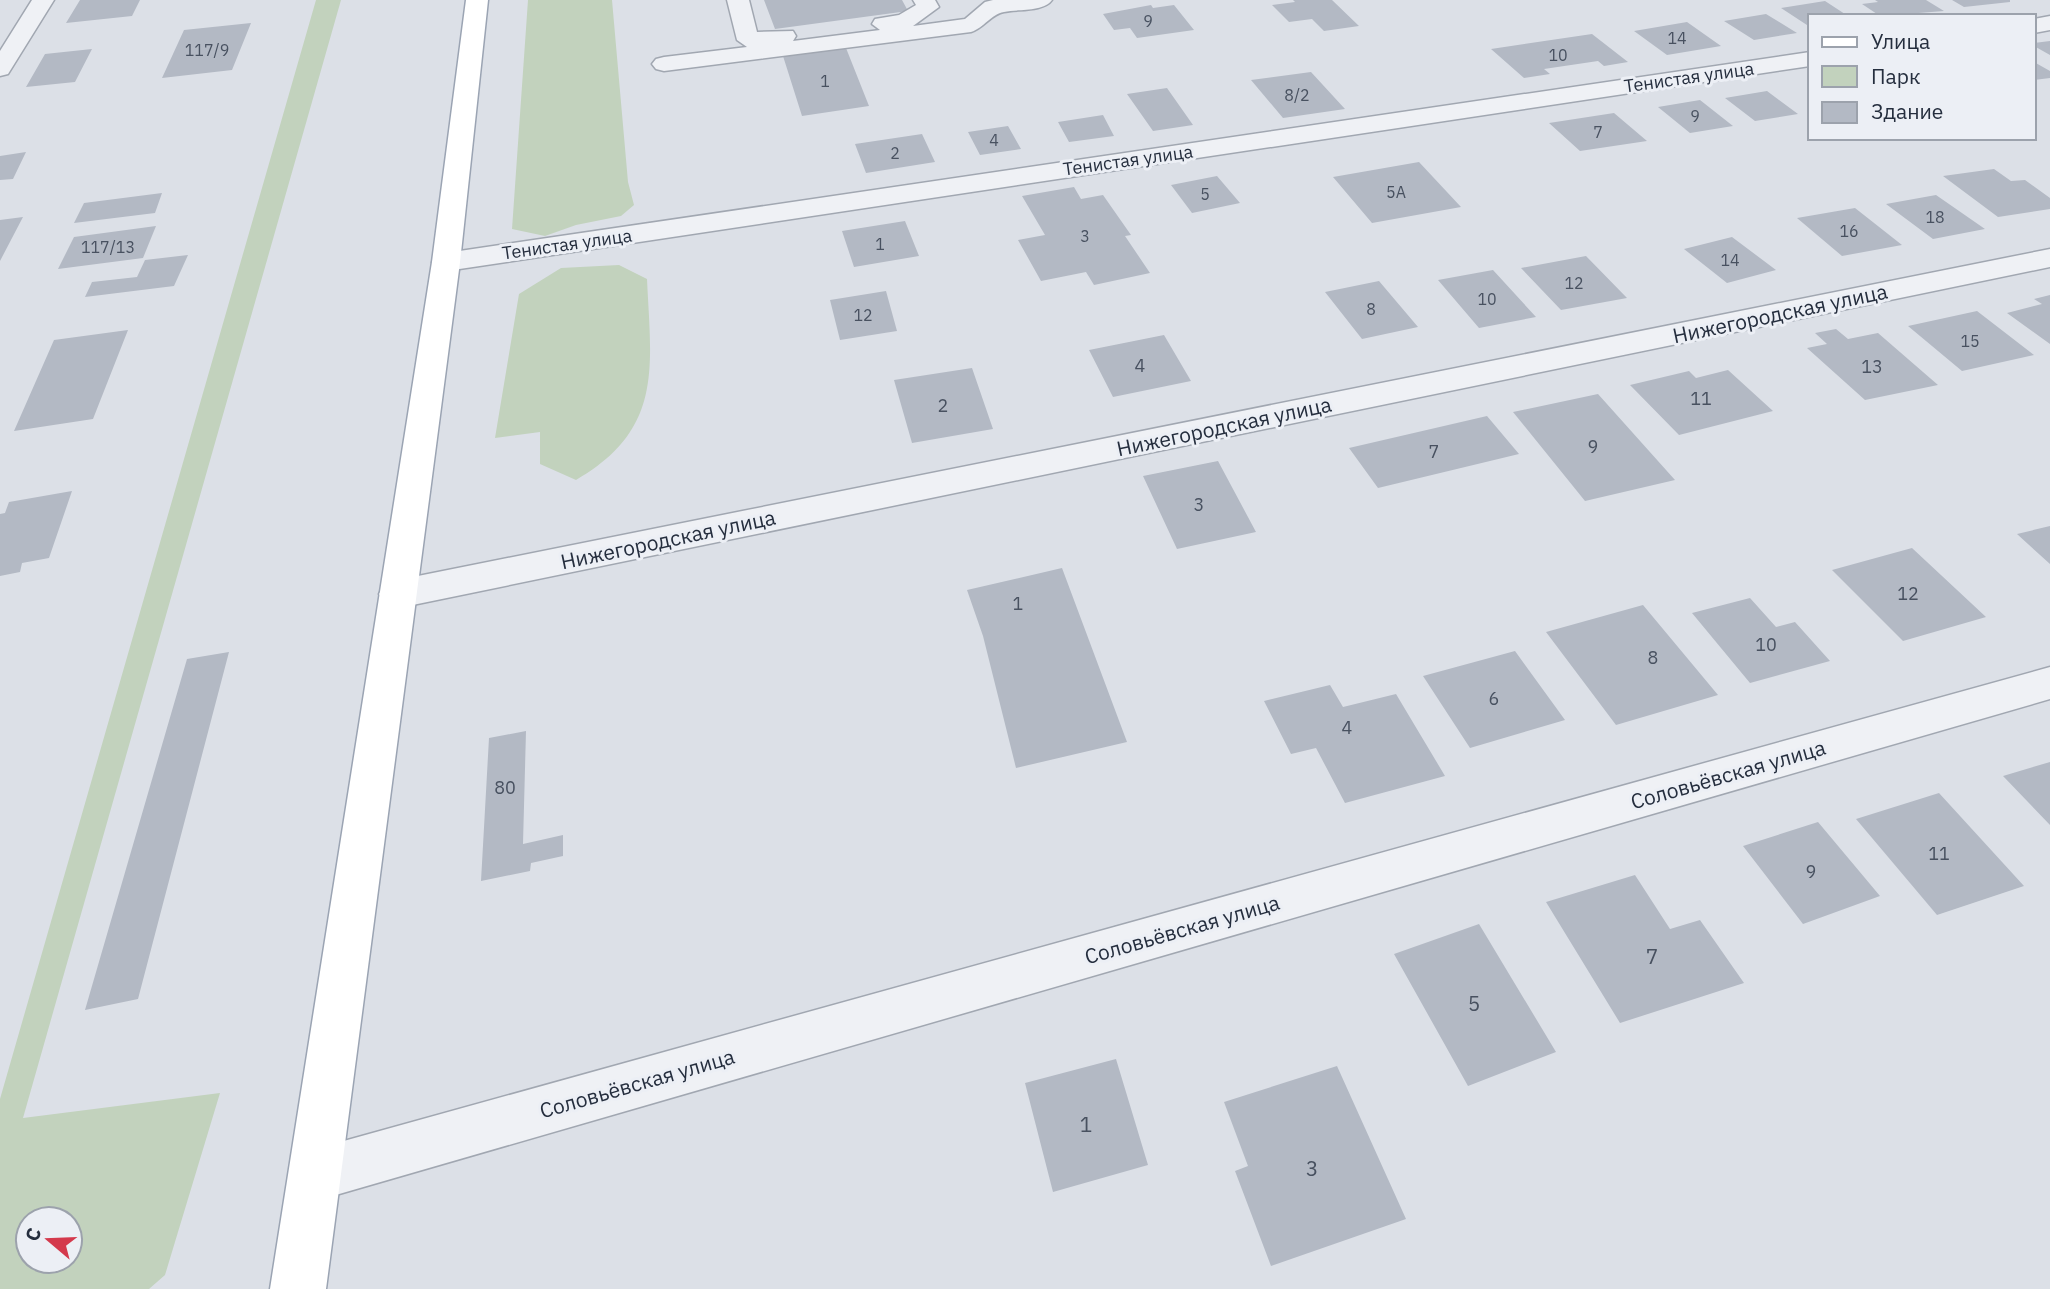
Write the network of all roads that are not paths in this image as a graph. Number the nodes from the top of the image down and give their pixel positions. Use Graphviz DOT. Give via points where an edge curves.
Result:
graph roads {
  1 [pos="43,0"];
  2 [pos="477,0"];
  3 [pos="738,0"];
  4 [pos="924,0"];
  5 [pos="1041,0"];
  6 [pos="1808,59"];
  7 [pos="664,64"];
  8 [pos="0,69"];
  9 [pos="2050,258"];
  10 [pos="446,262"];
  11 [pos="398,594"];
  12 [pos="2050,683"];
  13 [pos="315,1175"];
  14 [pos="298,1289"];
  1 -- 8 [label="street"];
  2 -- 10 [label="main road"];
  3 -- 4 [label="street" via="748,40 905,21 928,7"];
  5 -- 7 [label="street" via="993,7 971,25"];
  6 -- 10 [label="street, Тенистая улица"];
  9 -- 11 [label="street, Нижегородская улица"];
  10 -- 11 [label="main road"];
  11 -- 13 [label="main road"];
  12 -- 13 [label="street, Соловьёвская улица"];
  13 -- 14 [label="main road"];
}
